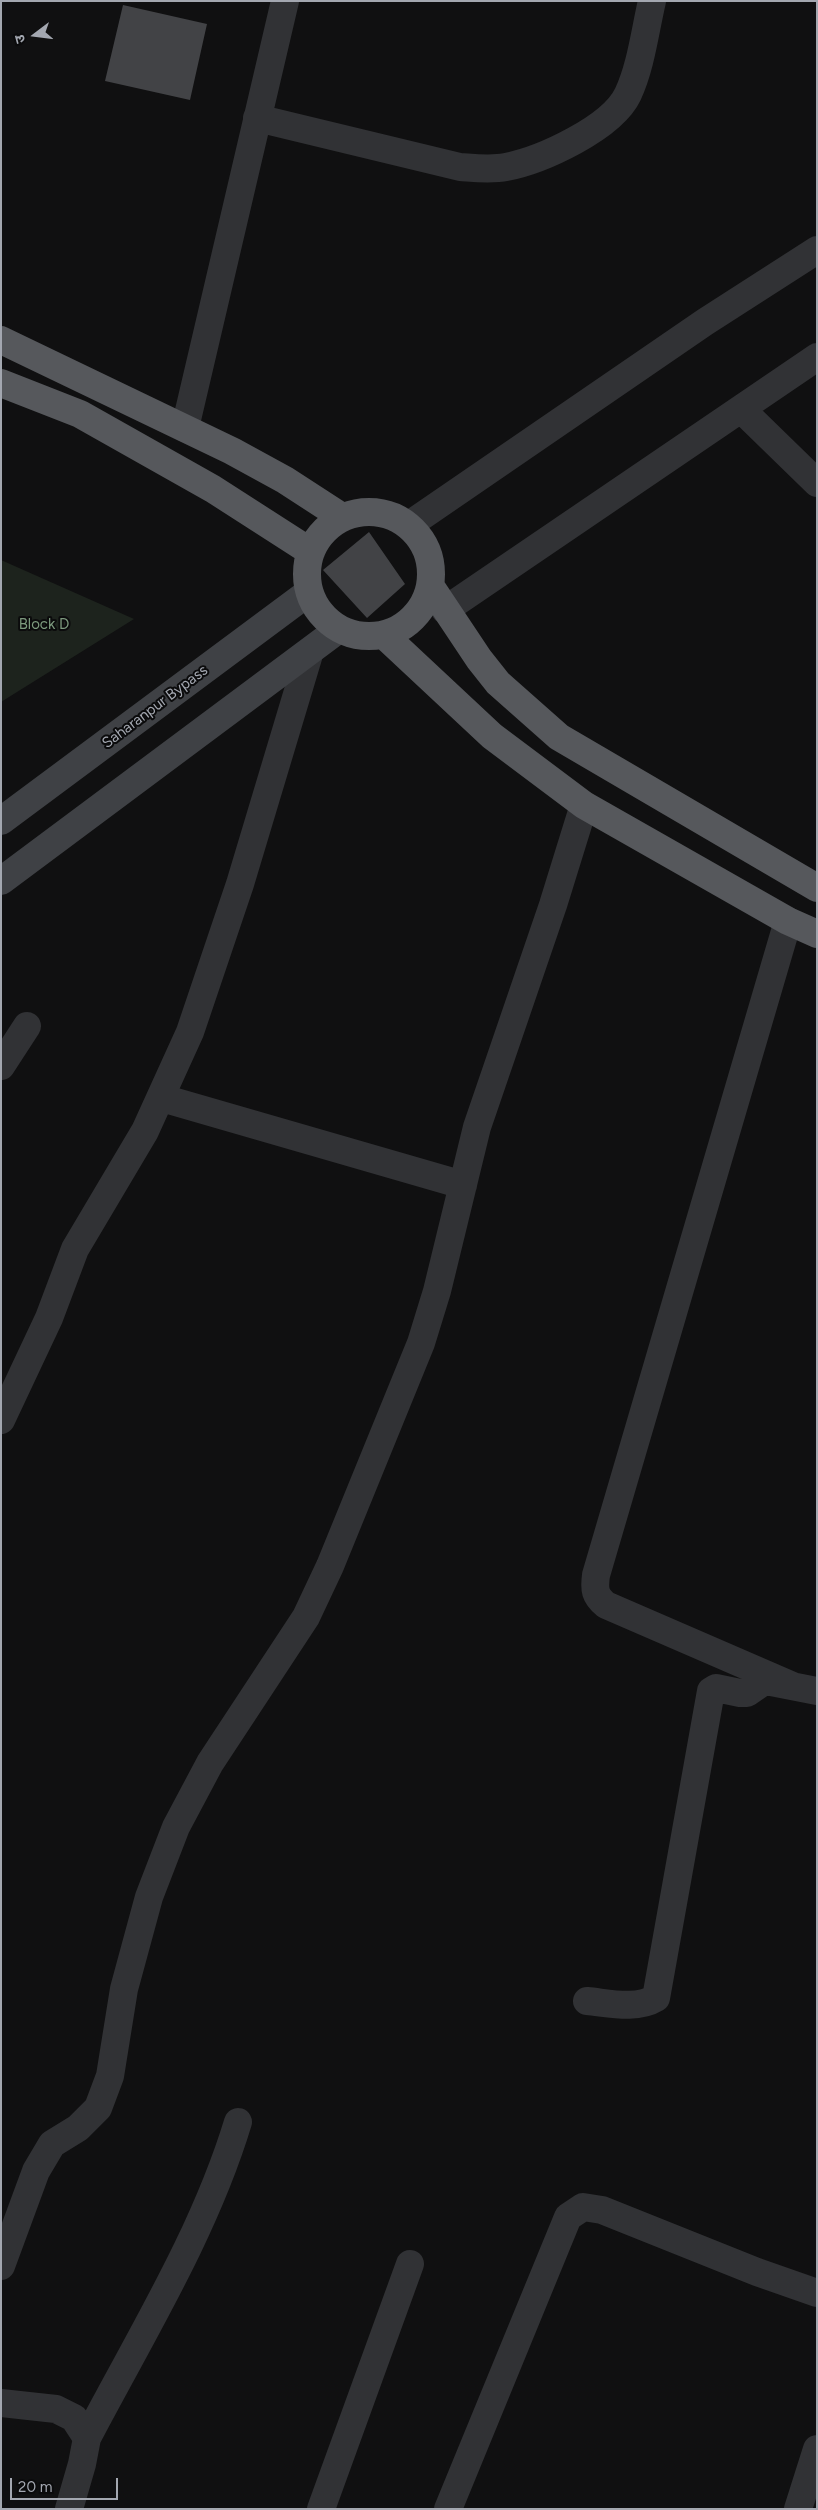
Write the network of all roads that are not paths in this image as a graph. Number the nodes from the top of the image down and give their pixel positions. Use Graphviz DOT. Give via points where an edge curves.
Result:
graph roads {
  1 [pos="285,1"];
  2 [pos="652,1"];
  3 [pos="257,118"];
  4 [pos="817,250"];
  5 [pos="1,340"];
  6 [pos="817,357"];
  7 [pos="1,383"];
  8 [pos="741,409"];
  9 [pos="185,428"];
  10 [pos="817,483"];
  11 [pos="342,517"];
  12 [pos="408,525"];
  13 [pos="311,552"];
  14 [pos="431,586"];
  15 [pos="309,592"];
  16 [pos="446,610"];
  17 [pos="340,630"];
  18 [pos="385,636"];
  19 [pos="310,652"];
  20 [pos="584,805"];
  21 [pos="1,822"];
  22 [pos="1,881"];
  23 [pos="817,888"];
  24 [pos="788,921"];
  25 [pos="817,934"];
  26 [pos="27,1026"];
  27 [pos="1,1066"];
  28 [pos="162,1098"];
  29 [pos="463,1185"];
  30 [pos="1,1420"];
  31 [pos="805,1689"];
  32 [pos="587,2001"];
  33 [pos="238,2122"];
  34 [pos="410,2264"];
  35 [pos="1,2266"];
  36 [pos="817,2293"];
  37 [pos="1,2403"];
  38 [pos="87,2438"];
  39 [pos="817,2449"];
  40 [pos="69,2509"];
  41 [pos="321,2509"];
  42 [pos="448,2509"];
  43 [pos="798,2509"];
  1 -- 3 [label="street"];
  2 -- 3 [label="street" via="630,87 619,109 601,124 531,160 506,167 460,168"];
  3 -- 9 [label="street"];
  4 -- 12 [label="street"];
  5 -- 9 [label="highway"];
  6 -- 8 [label="street"];
  7 -- 13 [label="highway" via="80,414 213,489"];
  8 -- 10 [label="street"];
  8 -- 16 [label="street"];
  9 -- 11 [label="highway" via="285,480"];
  11 -- 12 [label="highway" via="364,511 388,514"];
  11 -- 13 [label="highway" via="323,532"];
  12 -- 14 [label="highway" via="424,542 431,564"];
  13 -- 15 [label="highway" via="306,572"];
  14 -- 16 [label="highway"];
  14 -- 18 [label="highway" via="422,608 406,626"];
  15 -- 17 [label="highway" via="320,614"];
  15 -- 21 [label="main road, Saharanpur Bypass"];
  16 -- 23 [label="highway" via="498,683 559,737"];
  17 -- 18 [label="highway" via="362,637"];
  17 -- 19 [label="main road"];
  18 -- 20 [label="highway" via="492,736"];
  19 -- 22 [label="main road"];
  19 -- 28 [label="street" via="240,884 190,1032"];
  20 -- 24 [label="highway"];
  20 -- 29 [label="street" via="497,1064"];
  24 -- 25 [label="highway"];
  24 -- 31 [label="street" via="594,1588 596,1597 606,1605"];
  26 -- 27 [label="street"];
  28 -- 29 [label="street"];
  28 -- 30 [label="street" via="75,1249 49,1318"];
  29 -- 35 [label="street" via="421,1343 330,1566 306,1617 210,1763 176,1827 148,1896 124,1989 110,2076 98,2108 78,2128 52,2144 36,2170"];
  31 -- 32 [label="street" via="763,1682 747,1693 716,1688 710,1691 656,1998 636,2005"];
  33 -- 38 [label="street" via="226,2161 195,2233"];
  34 -- 41 [label="street"];
  36 -- 42 [label="street" via="602,2210 583,2207 568,2217"];
  37 -- 38 [label="street" via="56,2409 74,2418"];
  38 -- 40 [label="street"];
  39 -- 43 [label="street"];
}
